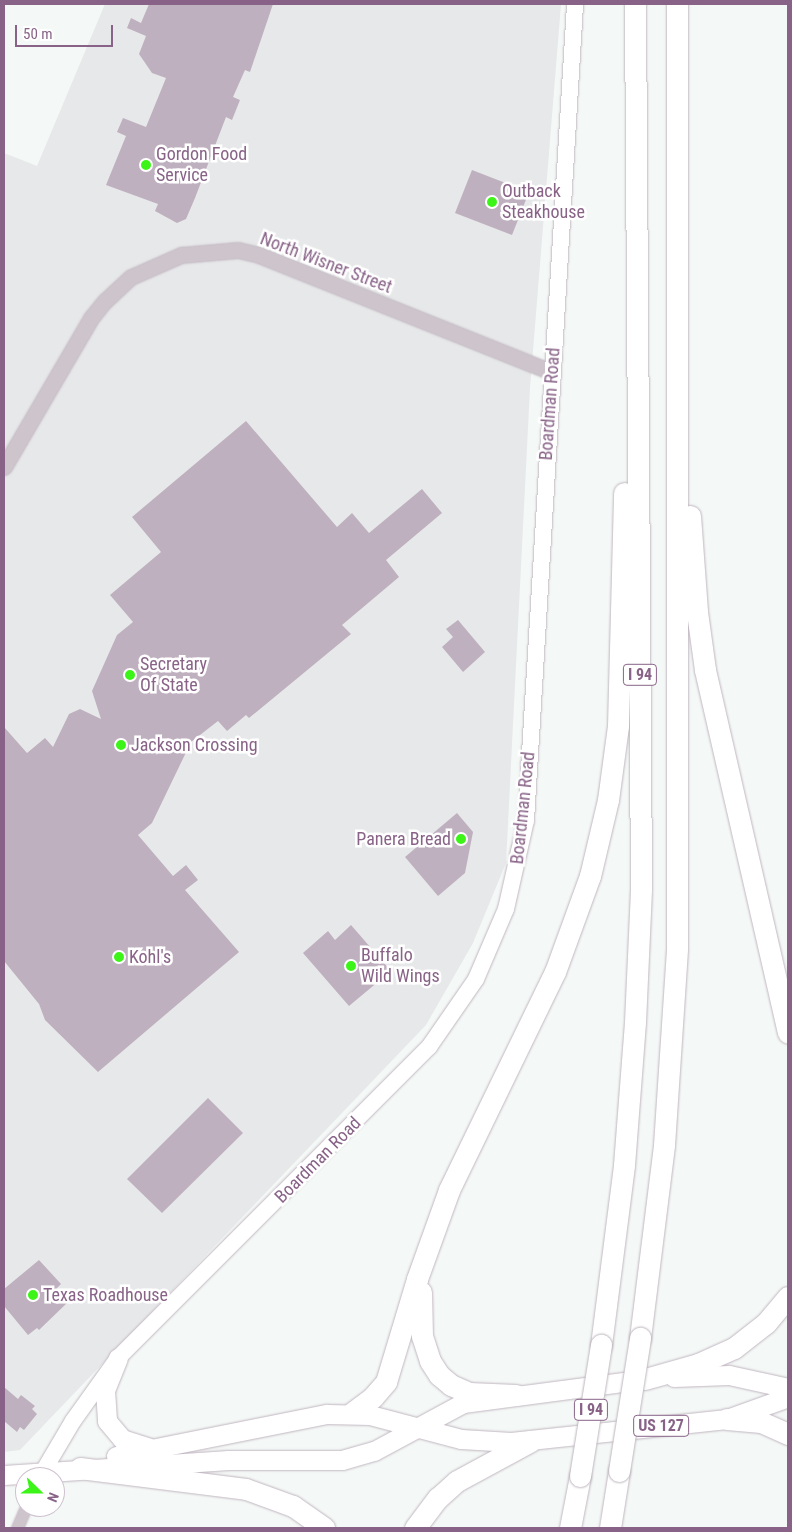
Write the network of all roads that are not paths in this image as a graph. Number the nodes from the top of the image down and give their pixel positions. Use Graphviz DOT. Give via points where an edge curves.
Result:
graph roads {
  1 [pos="575,4"];
  2 [pos="635,4"];
  3 [pos="676,4"];
  4 [pos="675,274"];
  5 [pos="635,340"];
  6 [pos="552,372"];
  7 [pos="4,467"];
  8 [pos="788,1033"];
  9 [pos="445,1203"];
  10 [pos="788,1297"];
  11 [pos="118,1358"];
  12 [pos="645,1379"];
  13 [pos="788,1388"];
  14 [pos="516,1395"];
  15 [pos="788,1397"];
  16 [pos="352,1412"];
  17 [pos="727,1419"];
  18 [pos="419,1427"];
  19 [pos="788,1434"];
  20 [pos="531,1441"];
  21 [pos="158,1449"];
  22 [pos="46,1467"];
  23 [pos="80,1468"];
  24 [pos="65,1469"];
  25 [pos="65,1470"];
  26 [pos="324,1528"];
  27 [pos="415,1528"];
  28 [pos="570,1528"];
  29 [pos="610,1528"];
  1 -- 6 [label="main road, Boardman Road"];
  2 -- 5 [label="highway, I 94"];
  3 -- 4 [label="highway, I 94"];
  4 -- 8 [label="highway" via="700,636 717,730"];
  4 -- 29 [label="highway, I 94, bridge" via="680,788 677,947 664,1145 640,1338"];
  5 -- 9 [label="highway" via="623,519 618,726 597,851 563,954"];
  5 -- 28 [label="highway, I 94, bridge" via="642,841 639,930 624,1164 601,1344"];
  6 -- 7 [label="street, North Wisner Street" via="259,255 238,250 181,255 131,277 105,301"];
  6 -- 11 [label="main road, Boardman Road" via="526,820 514,883 492,947 466,994 422,1054"];
  9 -- 14 [label="highway" via="427,1263 420,1301 420,1324 427,1355 439,1375 456,1388 477,1395"];
  9 -- 16 [label="highway" via="419,1272 386,1382 374,1397"];
  10 -- 12 [label="highway" via="766,1323 734,1348 698,1364"];
  11 -- 21 [label="main road" via="105,1391 104,1407 109,1426 122,1439"];
  11 -- 22 [label="main road, Boardman Road" via="72,1421"];
  12 -- 13 [label="main road" via="729,1375"];
  12 -- 14 [label="main road"];
  14 -- 18 [label="main road" via="458,1404"];
  15 -- 17 [label="main road, US 127"];
  16 -- 18 [label="main road"];
  16 -- 21 [label="main road" via="315,1415"];
  17 -- 19 [label="highway" via="762,1422"];
  17 -- 20 [label="main road, US 127"];
  18 -- 20 [label="main road" via="478,1441"];
  18 -- 23 [label="main road" via="374,1451 342,1460 235,1459"];
  20 -- 27 [label="highway, US 127" via="457,1481 438,1498"];
  21 -- 24 [label="main road"];
  23 -- 25 [label="main road"];
  23 -- 26 [label="highway" via="246,1489 293,1506"];
}
